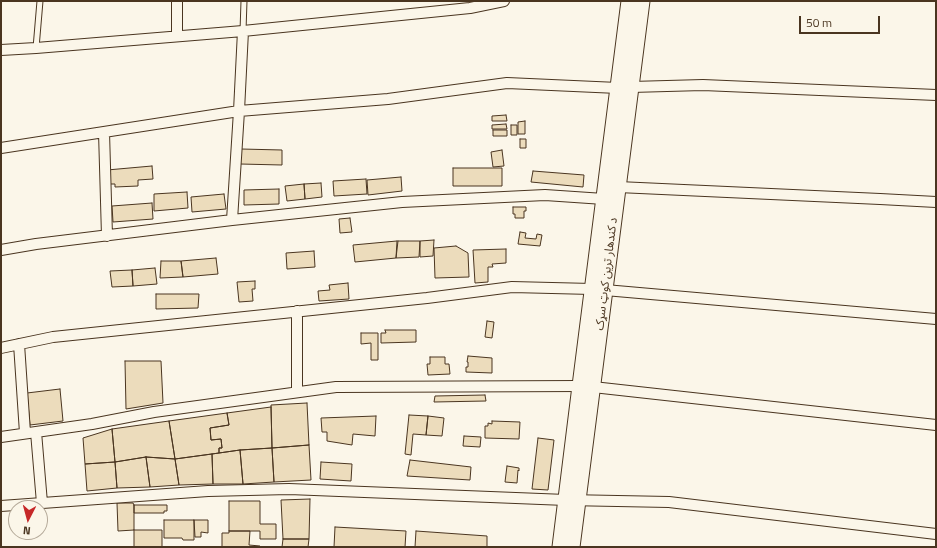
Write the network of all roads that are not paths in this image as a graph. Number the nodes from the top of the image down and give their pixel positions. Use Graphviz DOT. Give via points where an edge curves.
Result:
graph roads {
  1 [pos="40,1"];
  2 [pos="177,1"];
  3 [pos="244,1"];
  4 [pos="504,1"];
  5 [pos="629,1"];
  6 [pos="642,1"];
  7 [pos="470,5"];
  8 [pos="243,30"];
  9 [pos="177,36"];
  10 [pos="36,48"];
  11 [pos="1,50"];
  12 [pos="624,88"];
  13 [pos="936,96"];
  14 [pos="239,111"];
  15 [pos="104,132"];
  16 [pos="1,148"];
  17 [pos="618,187"];
  18 [pos="604,199"];
  19 [pos="936,202"];
  20 [pos="232,220"];
  21 [pos="606,230"];
  22 [pos="107,236"];
  23 [pos="1,250"];
  24 [pos="599,290"];
  25 [pos="297,311"];
  26 [pos="936,319"];
  27 [pos="19,344"];
  28 [pos="1,348"];
  29 [pos="586,387"];
  30 [pos="297,392"];
  31 [pos="936,425"];
  32 [pos="36,432"];
  33 [pos="25,433"];
  34 [pos="1,437"];
  35 [pos="42,500"];
  36 [pos="572,500"];
  37 [pos="48,503"];
  38 [pos="936,534"];
  39 [pos="560,547"];
  40 [pos="572,547"];
  1 -- 10 [label="lane"];
  2 -- 9 [label="street"];
  3 -- 8 [label="lane"];
  4 -- 7 [label="street"];
  5 -- 12 [label="main road, د کندهار ترين کوټ سړک"];
  6 -- 12 [label="main road, د کندهار ترين کوټ سړک"];
  7 -- 8 [label="street"];
  8 -- 9 [label="street"];
  8 -- 14 [label="street"];
  9 -- 10 [label="street"];
  10 -- 11 [label="street"];
  12 -- 13 [label="street" via="703,85"];
  12 -- 14 [label="street" via="507,83 388,99"];
  12 -- 17 [label="main road, د کندهار ترين کوټ سړک"];
  12 -- 18 [label="main road, د کندهار ترين کوټ سړک"];
  14 -- 15 [label="street"];
  14 -- 20 [label="street"];
  15 -- 16 [label="street"];
  15 -- 22 [label="street"];
  17 -- 19 [label="street"];
  17 -- 21 [label="main road, د کندهار ترين کوټ سړک"];
  18 -- 20 [label="street" via="545,196 402,202"];
  18 -- 21 [label="main road, د کندهار ترين کوټ سړک"];
  20 -- 22 [label="street"];
  21 -- 24 [label="main road, د کندهار ترين کوټ سړک"];
  22 -- 23 [label="street"];
  24 -- 25 [label="street" via="512,287"];
  24 -- 26 [label="street"];
  24 -- 29 [label="main road, د کندهار ترين کوټ سړک"];
  25 -- 27 [label="street" via="53,337"];
  25 -- 30 [label="street"];
  27 -- 28 [label="street"];
  27 -- 33 [label="street"];
  29 -- 30 [label="street" via="336,387"];
  29 -- 31 [label="street"];
  29 -- 36 [label="main road, د کندهار ترين کوټ سړک"];
  30 -- 32 [label="street"];
  32 -- 33 [label="street"];
  32 -- 35 [label="street"];
  33 -- 34 [label="street"];
  36 -- 37 [label="street" via="289,489 208,491"];
  36 -- 38 [label="street" via="669,502"];
  36 -- 39 [label="main road, د کندهار ترين کوټ سړک"];
  36 -- 40 [label="main road, د کندهار ترين کوټ سړک"];
}
